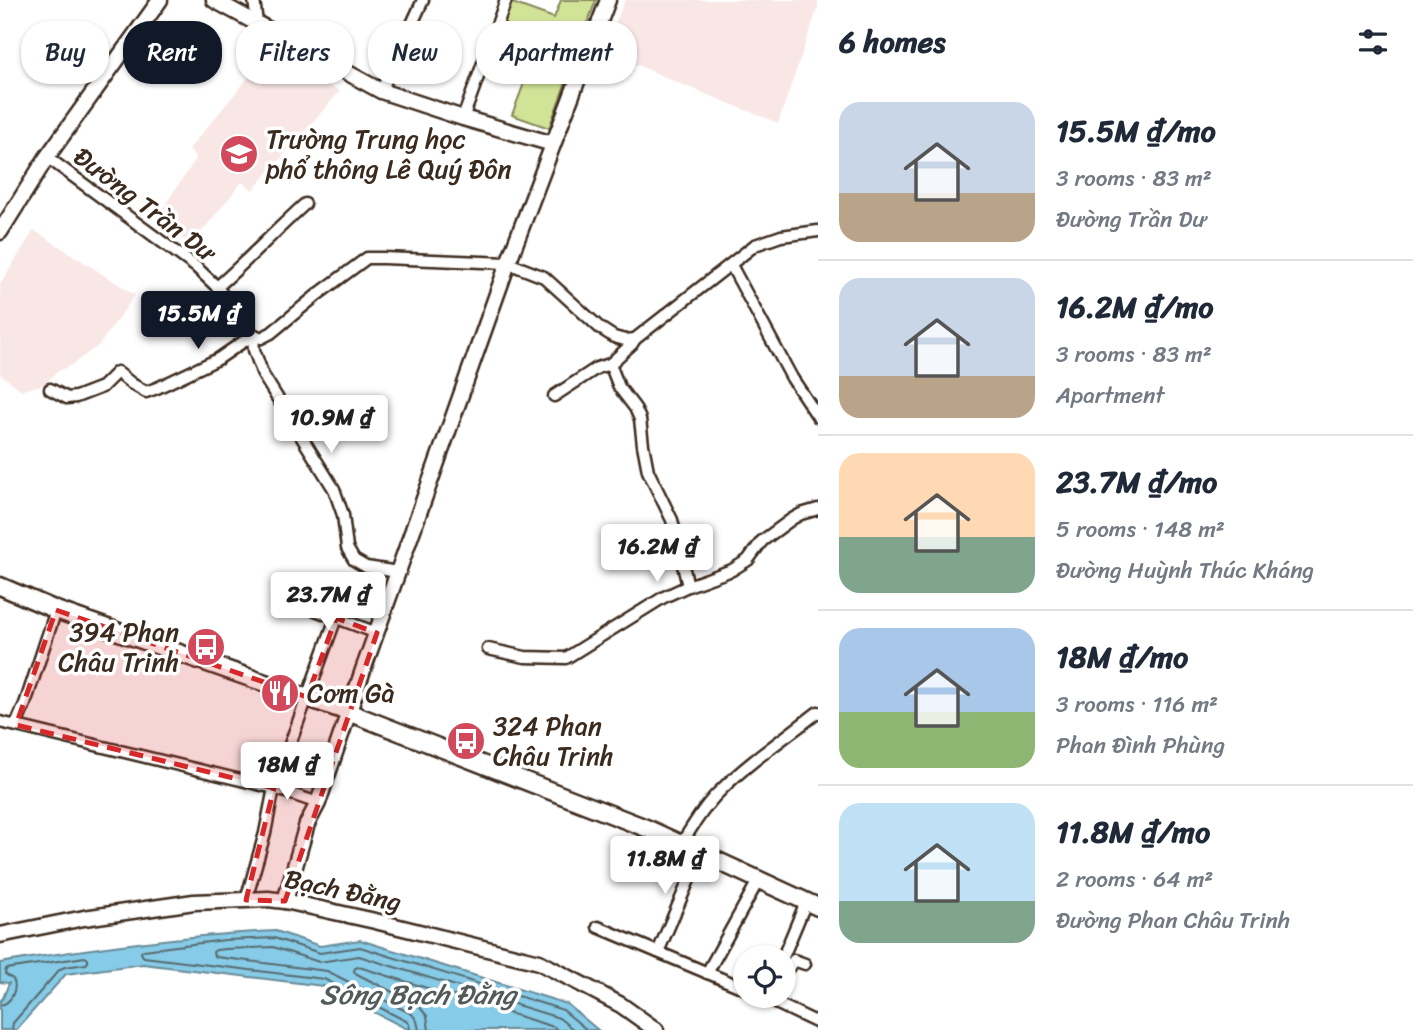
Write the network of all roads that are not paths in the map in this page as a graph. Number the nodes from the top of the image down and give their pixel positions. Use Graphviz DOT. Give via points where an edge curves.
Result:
graph roads {
  1 [pos="160,0"];
  2 [pos="214,0"];
  3 [pos="254,0"];
  4 [pos="423,0"];
  5 [pos="506,0"];
  6 [pos="608,0"];
  7 [pos="253,21"];
  8 [pos="257,21"];
  9 [pos="354,76"];
  10 [pos="381,91"];
  11 [pos="463,118"];
  12 [pos="553,144"];
  13 [pos="47,157"];
  14 [pos="305,204"];
  15 [pos="818,231"];
  16 [pos="0,232"];
  17 [pos="508,263"];
  18 [pos="731,265"];
  19 [pos="217,286"];
  20 [pos="253,335"];
  21 [pos="635,339"];
  22 [pos="610,364"];
  23 [pos="50,389"];
  24 [pos="554,396"];
  25 [pos="818,417"];
  26 [pos="818,509"];
  27 [pos="398,572"];
  28 [pos="0,586"];
  29 [pos="688,586"];
  30 [pos="291,601"];
  31 [pos="56,610"];
  32 [pos="336,618"];
  33 [pos="377,633"];
  34 [pos="488,649"];
  35 [pos="306,697"];
  36 [pos="348,712"];
  37 [pos="818,712"];
  38 [pos="0,722"];
  39 [pos="16,725"];
  40 [pos="274,788"];
  41 [pos="317,803"];
  42 [pos="681,844"];
  43 [pos="701,852"];
  44 [pos="759,879"];
  45 [pos="246,900"];
  46 [pos="285,901"];
  47 [pos="812,904"];
  48 [pos="598,927"];
  49 [pos="0,935"];
  50 [pos="790,945"];
  51 [pos="658,952"];
  52 [pos="796,961"];
  53 [pos="805,964"];
  54 [pos="708,973"];
  55 [pos="733,984"];
  56 [pos="786,1008"];
  57 [pos="818,1023"];
  58 [pos="656,1030"];
  1 -- 13 [label="street"];
  2 -- 7 [label="street"];
  3 -- 8 [label="street"];
  4 -- 10 [label="street"];
  5 -- 11 [label="street"];
  6 -- 12 [label="street"];
  9 -- 10 [label="street"];
  10 -- 11 [label="street"];
  11 -- 12 [label="street"];
  12 -- 17 [label="street"];
  13 -- 16 [label="street"];
  13 -- 19 [label="street, Đường Trần Dư"];
  14 -- 19 [label="street"];
  15 -- 18 [label="street" via="755,245"];
  17 -- 20 [label="street" via="367,258 271,334"];
  17 -- 21 [label="street" via="544,277 614,337"];
  17 -- 27 [label="street"];
  18 -- 21 [label="street"];
  18 -- 25 [label="street"];
  19 -- 20 [label="street, Đường Trần Dư"];
  20 -- 23 [label="street" via="218,359 146,391 117,372 102,387 76,397 67,398"];
  20 -- 27 [label="street" via="263,375 334,489 354,561"];
  21 -- 22 [label="street"];
  22 -- 24 [label="street"];
  22 -- 29 [label="street" via="640,419 649,471 673,520"];
  26 -- 29 [label="street" via="792,519 732,570"];
  27 -- 33 [label="street"];
  28 -- 31 [label="main road"];
  29 -- 34 [label="street" via="566,658 524,657"];
  30 -- 32 [label="street"];
  31 -- 35 [label="main road"];
  31 -- 39 [label="street"];
  32 -- 33 [label="street"];
  32 -- 35 [label="street"];
  33 -- 36 [label="street"];
  35 -- 36 [label="main road"];
  35 -- 40 [label="street"];
  36 -- 41 [label="street"];
  36 -- 42 [label="main road"];
  37 -- 42 [label="street" via="720,790"];
  38 -- 39 [label="street"];
  39 -- 40 [label="street"];
  40 -- 41 [label="street"];
  40 -- 45 [label="street"];
  41 -- 46 [label="street"];
  42 -- 43 [label="main road"];
  43 -- 44 [label="main road"];
  43 -- 51 [label="street"];
  44 -- 47 [label="main road"];
  44 -- 54 [label="street"];
  45 -- 46 [label="street, Bạch Đằng"];
  45 -- 49 [label="street, Bạch Đằng" via="194,902"];
  46 -- 58 [label="street, Bạch Đằng" via="539,962 621,1004"];
  47 -- 50 [label="street"];
  48 -- 51 [label="street"];
  51 -- 54 [label="street"];
  52 -- 53 [label="street"];
  54 -- 55 [label="street"];
  56 -- 57 [label="street"];
}
